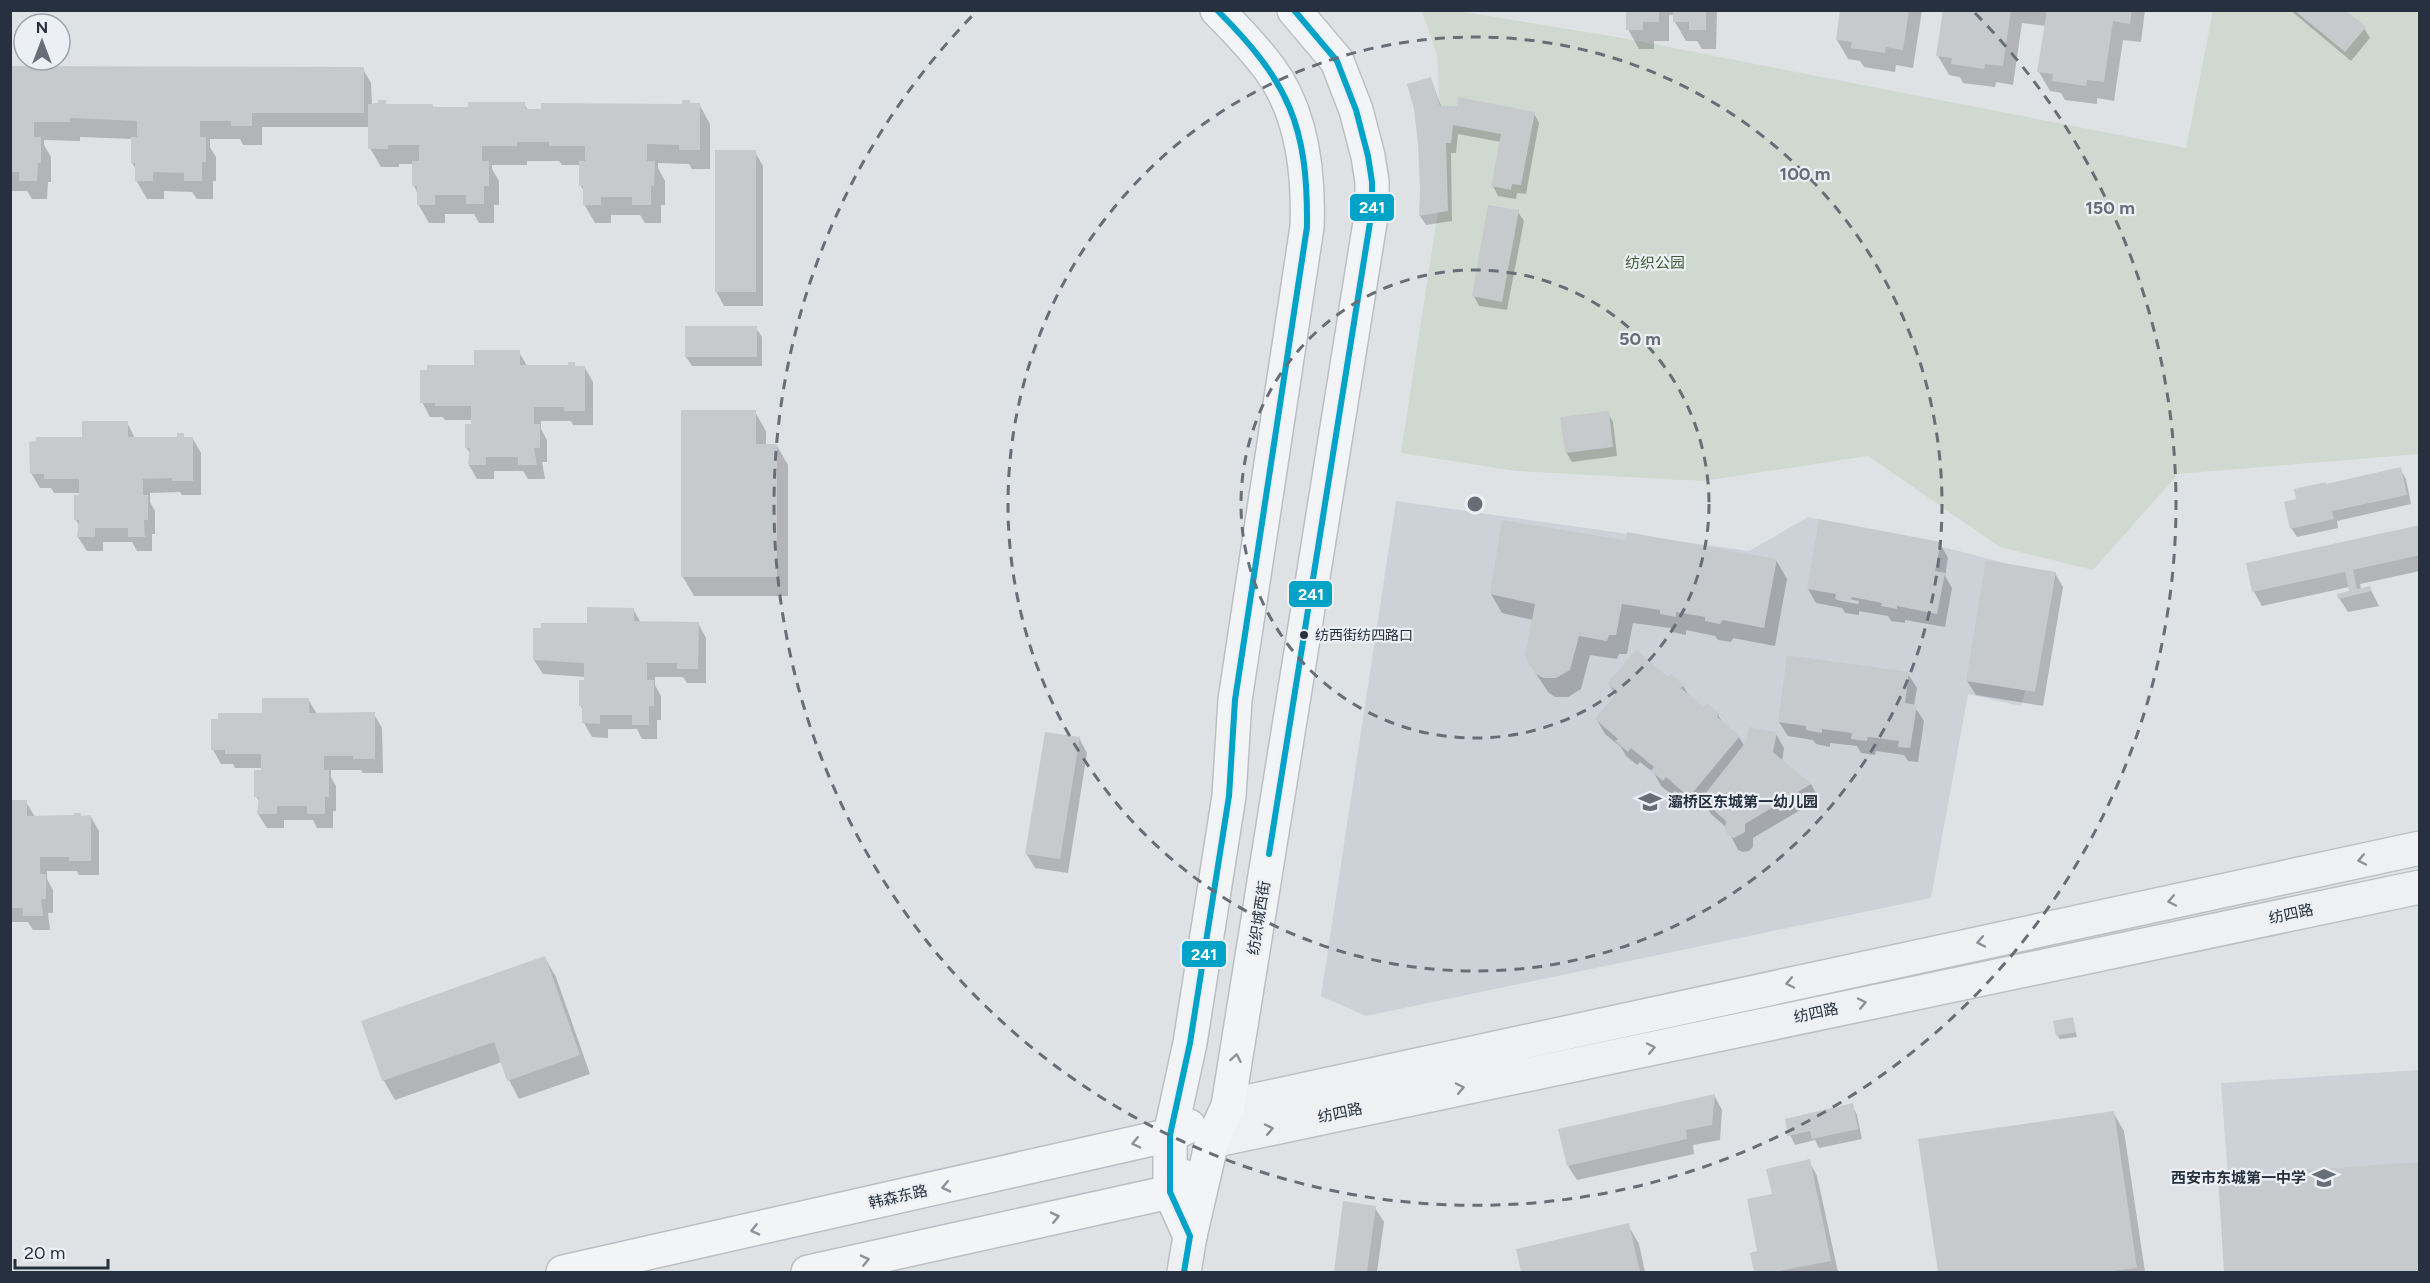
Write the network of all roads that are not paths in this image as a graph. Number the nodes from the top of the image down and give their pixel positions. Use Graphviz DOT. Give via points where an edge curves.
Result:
graph roads {
  1 [pos="1216,10"];
  2 [pos="1294,10"];
  3 [pos="2420,848"];
  4 [pos="2420,887"];
  5 [pos="1228,1106"];
  6 [pos="1170,1135"];
  7 [pos="1212,1141"];
  8 [pos="1170,1192"];
  9 [pos="1190,1236"];
  10 [pos="562,1272"];
  11 [pos="808,1272"];
  12 [pos="1184,1272"];
  1 -- 6 [label="main road" via="1270,69 1292,112 1309,193 1235,700 1229,796 1190,1043"];
  5 -- 2 [label="main road, 纺织城西街, one-way" via="1372,210 1368,156 1337,61"];
  3 -- 5 [label="street, 纺四路, one-way"];
  7 -- 4 [label="street, 纺四路, one-way"];
  5 -- 6 [label="main road, 韩森东路"];
  5 -- 7 [label="main road, 纺织城西街"];
  6 -- 8 [label="main road"];
  6 -- 10 [label="main road, 韩森东路, one-way"];
  7 -- 8 [label="main road"];
  7 -- 9 [label="main road, 纺织城西街"];
  8 -- 9 [label="main road"];
  11 -- 8 [label="main road, one-way"];
  9 -- 12 [label="street, 纺织城西街"];
}
